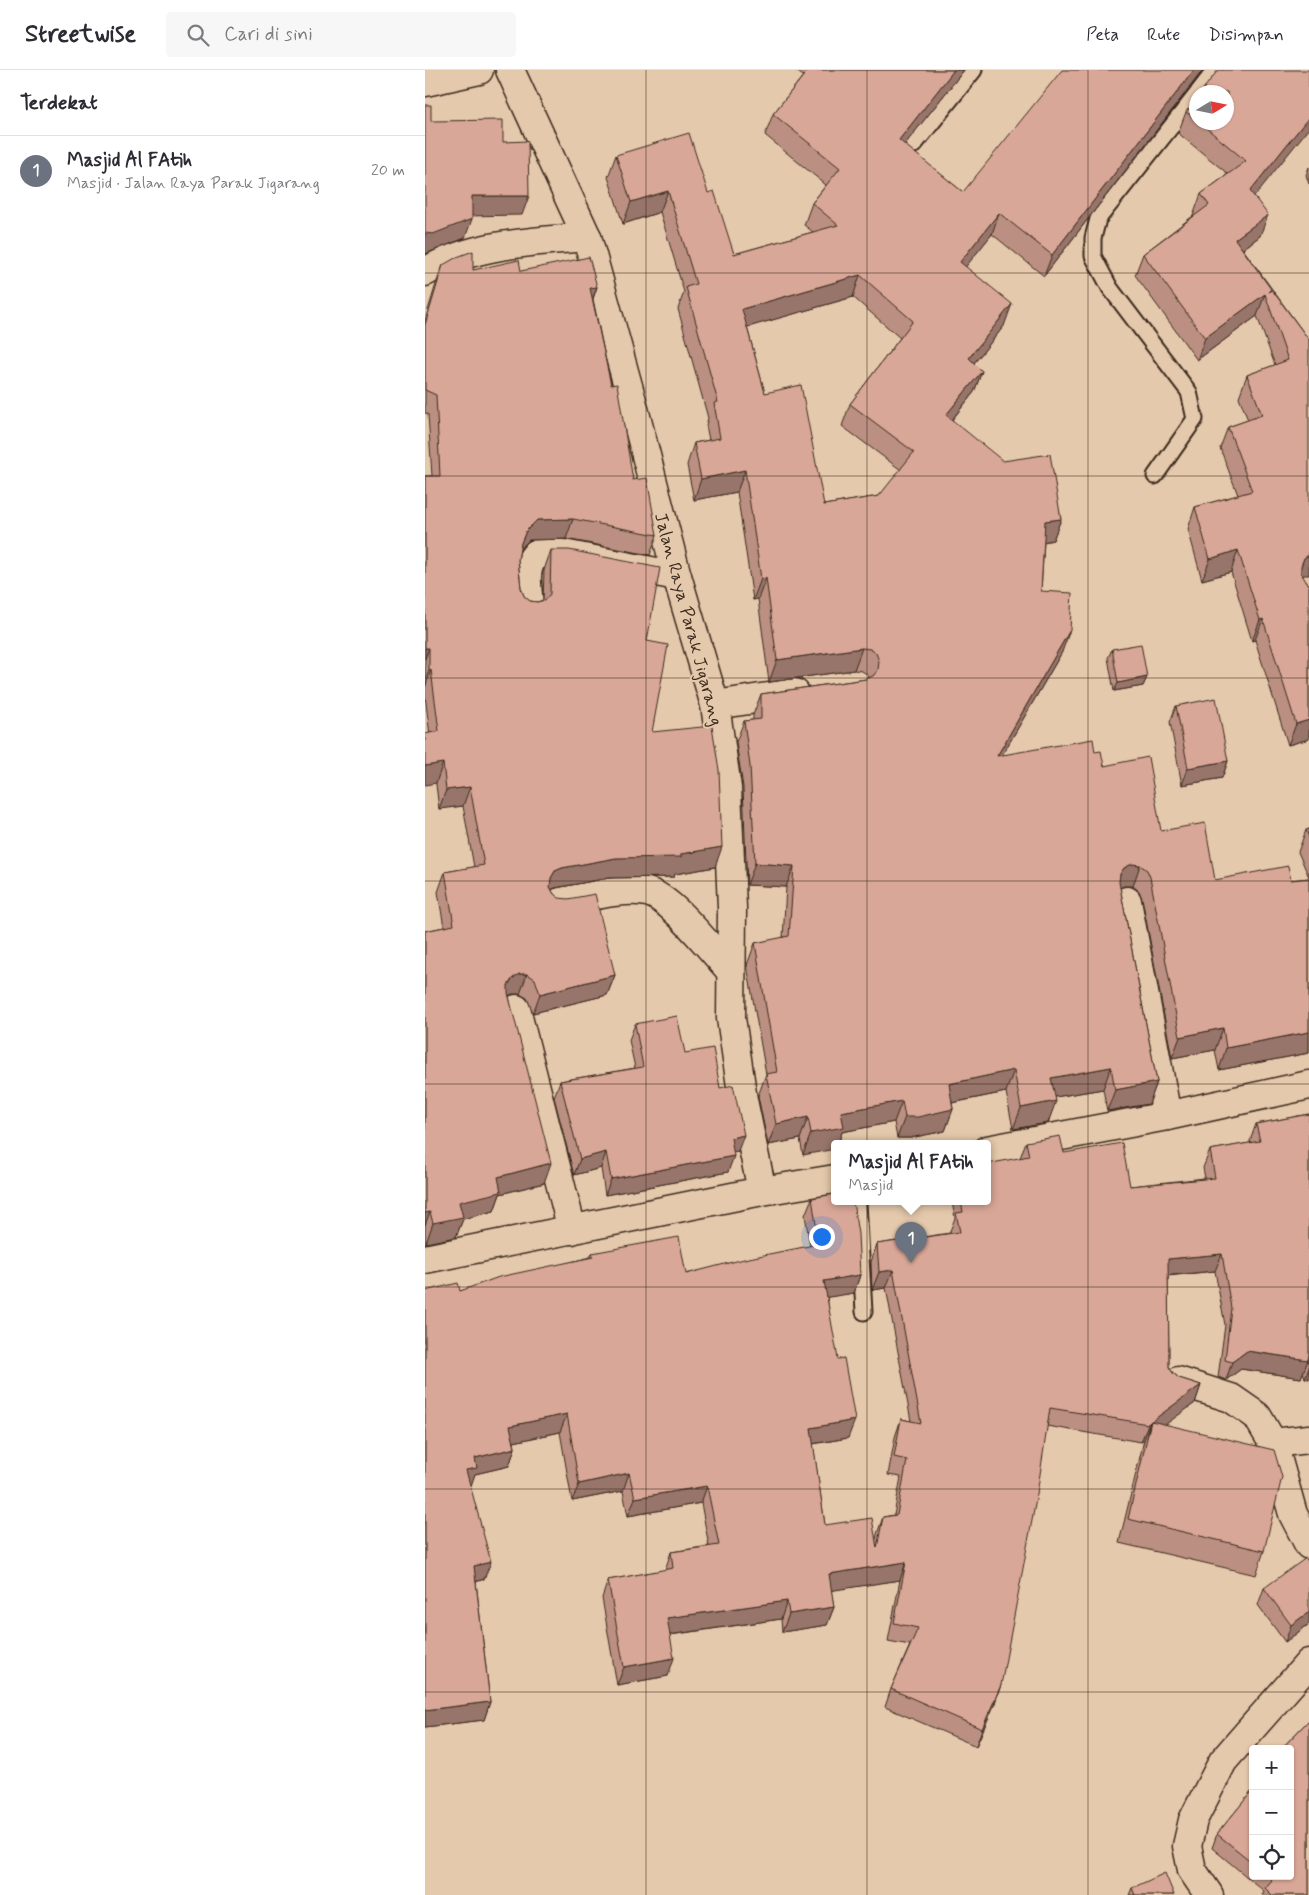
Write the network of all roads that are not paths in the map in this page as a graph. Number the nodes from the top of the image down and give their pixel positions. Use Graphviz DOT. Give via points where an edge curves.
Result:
graph roads {
  1 [pos="479,70"];
  2 [pos="510,70"];
  3 [pos="974,70"];
  4 [pos="1215,70"];
  5 [pos="425,82"];
  6 [pos="1204,85"];
  7 [pos="1189,104"];
  8 [pos="914,145"];
  9 [pos="587,237"];
  10 [pos="425,272"];
  11 [pos="1155,476"];
  12 [pos="677,576"];
  13 [pos="529,606"];
  14 [pos="818,690"];
  15 [pos="715,704"];
  16 [pos="1127,901"];
  17 [pos="557,903"];
  18 [pos="730,970"];
  19 [pos="516,1009"];
  20 [pos="1309,1085"];
  21 [pos="1167,1116"];
  22 [pos="991,1149"];
  23 [pos="831,1180"];
  24 [pos="762,1191"];
  25 [pos="858,1205"];
  26 [pos="572,1230"];
  27 [pos="425,1259"];
  28 [pos="864,1312"];
  29 [pos="1178,1381"];
  30 [pos="1309,1439"];
  31 [pos="1273,1443"];
  32 [pos="1309,1545"];
  33 [pos="1309,1663"];
  34 [pos="1209,1895"];
  1 -- 5 [label="street"];
  2 -- 9 [label="street, Jalan Raya Parak Jigarang"];
  3 -- 8 [label="lane"];
  4 -- 6 [label="lane"];
  7 -- 11 [label="lane" via="1098,220 1093,238 1093,256 1110,288 1189,392 1194,409 1195,419"];
  9 -- 10 [label="street" via="495,246"];
  9 -- 12 [label="street, Jalan Raya Parak Jigarang"];
  12 -- 13 [label="street" via="563,554 536,554 527,571"];
  12 -- 15 [label="street, Jalan Raya Parak Jigarang"];
  14 -- 15 [label="street"];
  15 -- 18 [label="street, Jalan Raya Parak Jigarang" via="727,788 732,908"];
  16 -- 21 [label="street"];
  17 -- 18 [label="street" via="612,893 647,892 664,899"];
  18 -- 24 [label="street, Jalan Raya Parak Jigarang" via="732,1027"];
  19 -- 26 [label="street"];
  20 -- 21 [label="street"];
  21 -- 22 [label="street"];
  23 -- 24 [label="street"];
  24 -- 26 [label="street"];
  25 -- 28 [label="lane"];
  26 -- 27 [label="street"];
  29 -- 31 [label="street" via="1231,1398 1257,1416"];
  30 -- 31 [label="street"];
  31 -- 32 [label="street" via="1293,1514"];
  33 -- 34 [label="street" via="1223,1761 1193,1820 1187,1846 1191,1870"];
}
